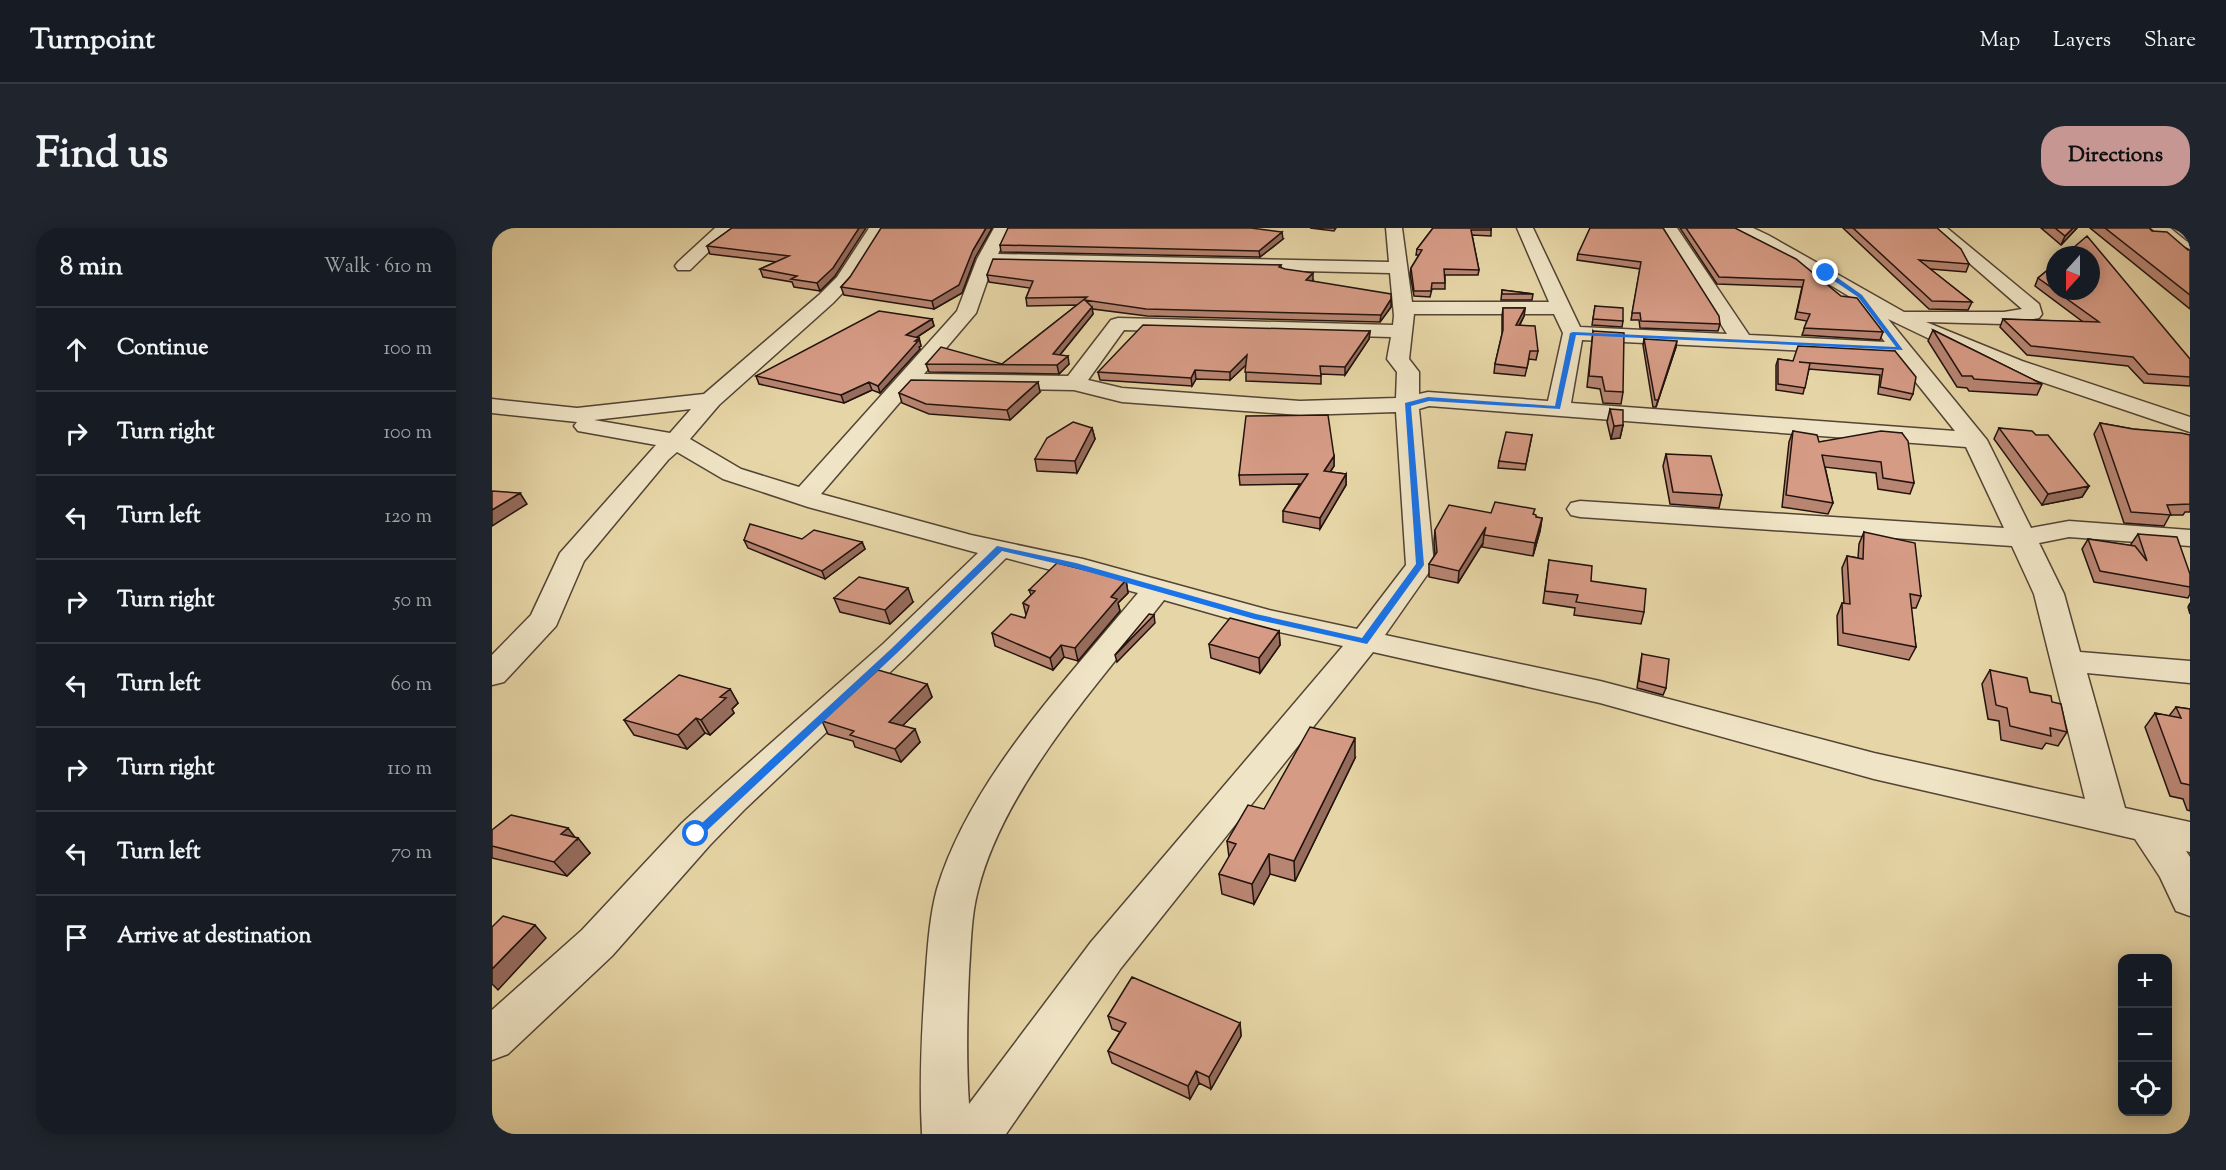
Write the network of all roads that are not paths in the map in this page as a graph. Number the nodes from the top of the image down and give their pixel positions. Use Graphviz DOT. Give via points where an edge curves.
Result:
graph roads {
  1 [pos="725,228"];
  2 [pos="877,228"];
  3 [pos="1002,228"];
  4 [pos="1394,228"];
  5 [pos="1525,228"];
  6 [pos="1669,228"];
  7 [pos="1739,228"];
  8 [pos="1937,228"];
  9 [pos="2159,228"];
  10 [pos="1810,246"];
  11 [pos="2190,252"];
  12 [pos="986,259"];
  13 [pos="684,266"];
  14 [pos="1400,268"];
  15 [pos="1826,273"];
  16 [pos="1860,296"];
  17 [pos="1562,308"];
  18 [pos="1897,315"];
  19 [pos="1402,320"];
  20 [pos="1573,333"];
  21 [pos="1742,341"];
  22 [pos="1901,349"];
  23 [pos="908,380"];
  24 [pos="1074,383"];
  25 [pos="711,400"];
  26 [pos="1407,405"];
  27 [pos="492,406"];
  28 [pos="1558,408"];
  29 [pos="549,414"];
  30 [pos="2190,425"];
  31 [pos="1976,440"];
  32 [pos="676,441"];
  33 [pos="804,497"];
  34 [pos="1580,508"];
  35 [pos="2022,538"];
  36 [pos="2190,538"];
  37 [pos="1000,548"];
  38 [pos="1158,588"];
  39 [pos="1364,642"];
  40 [pos="2067,661"];
  41 [pos="2190,672"];
  42 [pos="492,674"];
  43 [pos="2109,818"];
  44 [pos="2147,827"];
  45 [pos="2190,837"];
  46 [pos="2190,899"];
  47 [pos="492,1039"];
  48 [pos="947,1134"];
  49 [pos="977,1134"];
  1 -- 13 [label="street"];
  2 -- 25 [label="street" via="844,280 826,299"];
  3 -- 12 [label="street"];
  4 -- 14 [label="street"];
  5 -- 17 [label="street"];
  6 -- 21 [label="street"];
  7 -- 15 [label="street"];
  8 -- 18 [label="street" via="2032,308 2032,314 2004,318"];
  9 -- 11 [label="street"];
  10 -- 15 [label="street"];
  12 -- 14 [label="street"];
  12 -- 23 [label="street" via="966,313"];
  14 -- 19 [label="street"];
  15 -- 16 [label="street"];
  16 -- 18 [label="street"];
  16 -- 22 [label="street"];
  17 -- 19 [label="street"];
  17 -- 20 [label="street"];
  18 -- 30 [label="street" via="1977,353"];
  19 -- 24 [label="street" via="1118,324"];
  19 -- 26 [label="street" via="1398,359 1408,372"];
  20 -- 21 [label="street"];
  20 -- 28 [label="street"];
  21 -- 22 [label="street"];
  22 -- 31 [label="street"];
  23 -- 24 [label="street"];
  23 -- 33 [label="street"];
  24 -- 26 [label="street" via="1122,395 1300,408"];
  25 -- 29 [label="street" via="577,415"];
  25 -- 32 [label="street"];
  26 -- 28 [label="street" via="1428,399"];
  26 -- 39 [label="street" via="1420,565"];
  27 -- 29 [label="street"];
  28 -- 31 [label="street"];
  29 -- 32 [label="street" via="590,427"];
  31 -- 35 [label="street"];
  32 -- 33 [label="street" via="732,474"];
  32 -- 42 [label="street" via="659,455 570,559 545,619"];
  33 -- 37 [label="street"];
  34 -- 35 [label="street"];
  35 -- 36 [label="street" via="2069,529"];
  35 -- 40 [label="street" via="2049,594"];
  37 -- 38 [label="street"];
  37 -- 47 [label="street" via="731,800 597,943"];
  38 -- 39 [label="street"];
  38 -- 48 [label="street" via="1043,732 988,816 960,880 952,910 942,1051"];
  39 -- 43 [label="street" via="1600,692 1875,766"];
  39 -- 49 [label="street" via="1106,955"];
  40 -- 41 [label="street"];
  40 -- 43 [label="street"];
  43 -- 44 [label="street"];
  44 -- 45 [label="street"];
  44 -- 46 [label="street" via="2177,870"];
}
